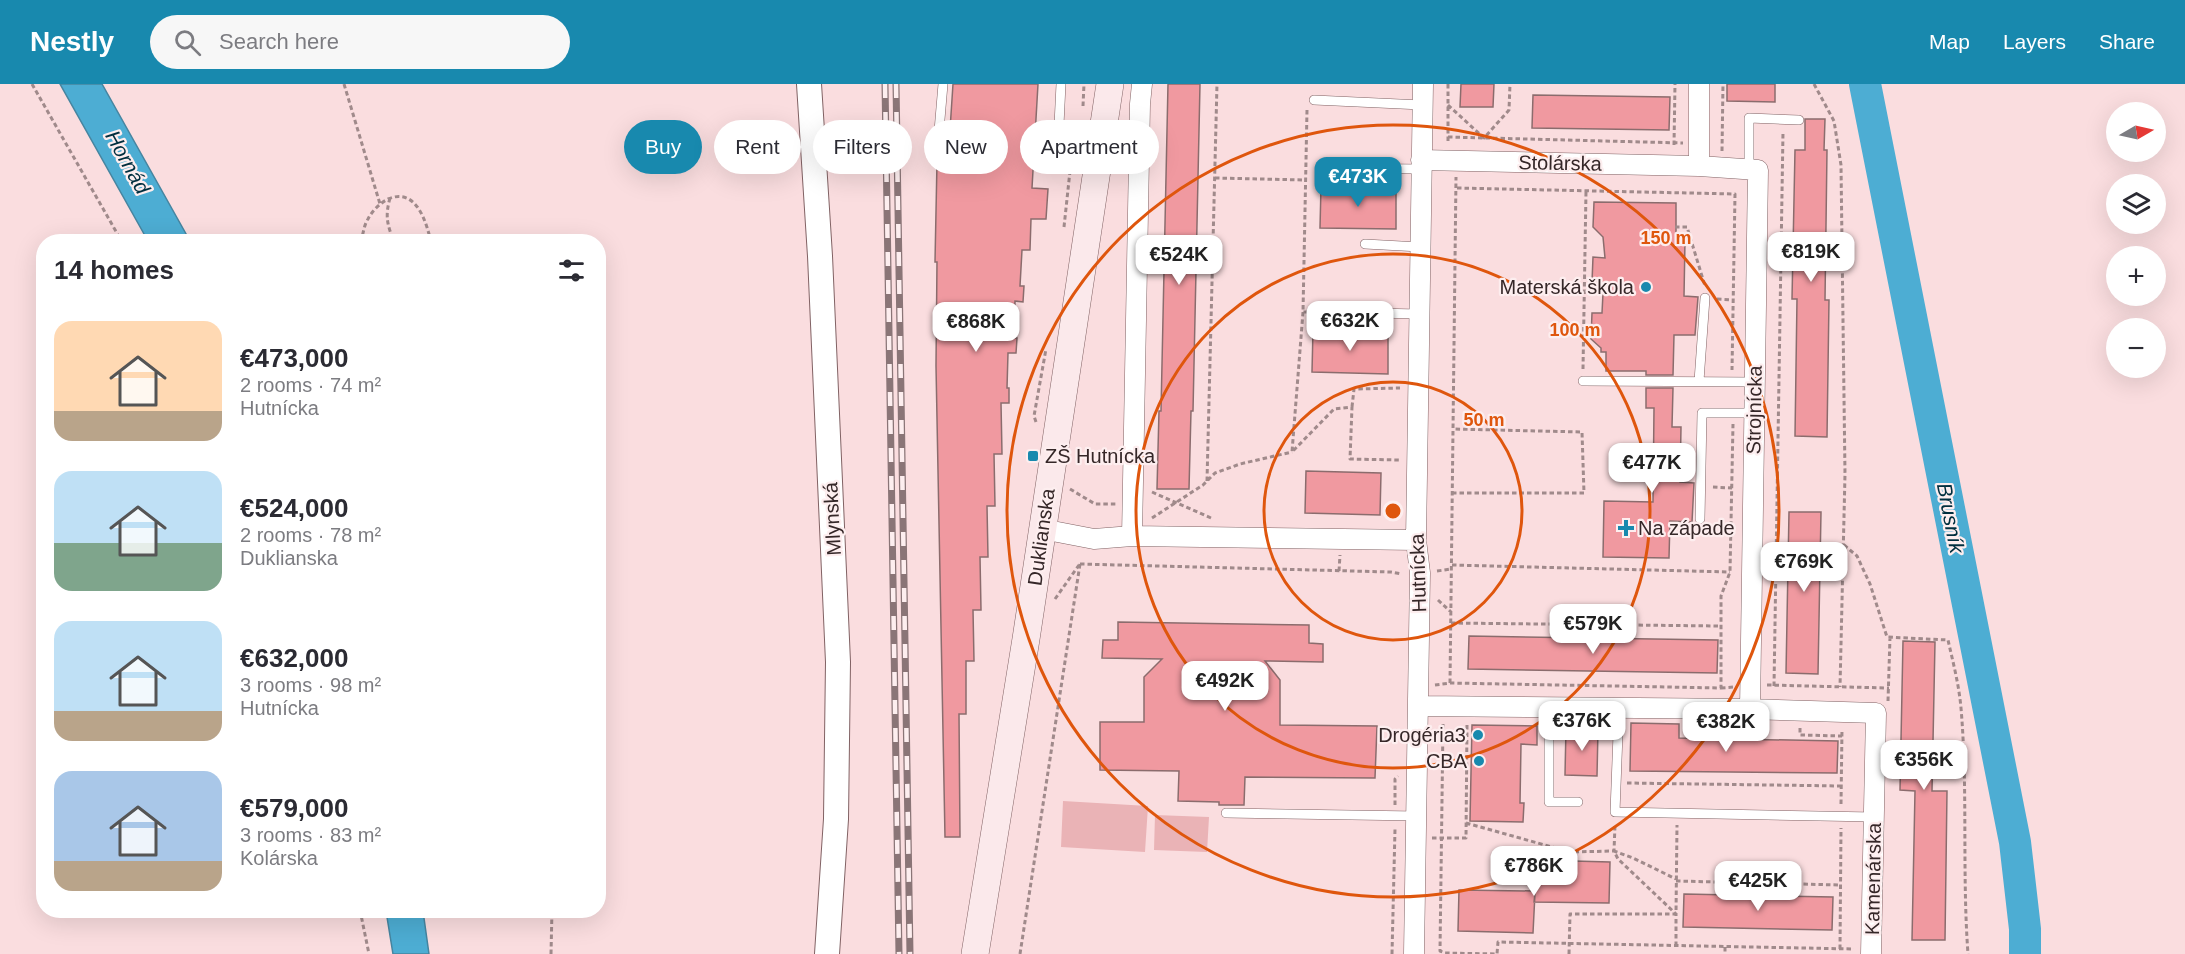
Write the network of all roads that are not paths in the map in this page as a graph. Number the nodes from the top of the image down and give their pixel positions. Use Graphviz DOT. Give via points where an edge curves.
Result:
graph roads {
  1 [pos="810,84"];
  2 [pos="943,84"];
  3 [pos="1061,84"];
  4 [pos="1110,84"];
  5 [pos="1142,84"];
  6 [pos="1423,84"];
  7 [pos="1699,84"];
  8 [pos="1310,100"];
  9 [pos="1422,105"];
  10 [pos="940,120"];
  11 [pos="1059,120"];
  12 [pos="1799,120"];
  13 [pos="1421,165"];
  14 [pos="1698,166"];
  15 [pos="1322,168"];
  16 [pos="1749,169"];
  17 [pos="1365,244"];
  18 [pos="1420,247"];
  19 [pos="1705,298"];
  20 [pos="1329,312"];
  21 [pos="1419,314"];
  22 [pos="1583,381"];
  23 [pos="1699,381"];
  24 [pos="1755,382"];
  25 [pos="1755,413"];
  26 [pos="1700,519"];
  27 [pos="1042,529"];
  28 [pos="1132,536"];
  29 [pos="1416,540"];
  30 [pos="1419,706"];
  31 [pos="1549,708"];
  32 [pos="1618,708"];
  33 [pos="1750,709"];
  34 [pos="1578,802"];
  35 [pos="1226,813"];
  36 [pos="1417,816"];
  37 [pos="1874,817"];
  38 [pos="1871,951"];
  39 [pos="827,954"];
  40 [pos="975,954"];
  41 [pos="1414,954"];
  1 -- 39 [label="street, Mlynská" via="838,662 836,819"];
  2 -- 10 [label="lane"];
  3 -- 11 [label="lane"];
  4 -- 27 [label="main road, Duklianska"];
  5 -- 28 [label="street" via="1139,497"];
  6 -- 9 [label="street, Hutnícka"];
  7 -- 14 [label="street"];
  8 -- 9 [label="lane"];
  9 -- 13 [label="street, Hutnícka"];
  12 -- 16 [label="lane" via="1749,118"];
  13 -- 14 [label="street, Stolárska" via="1454,161"];
  13 -- 15 [label="lane"];
  13 -- 18 [label="street, Hutnícka"];
  14 -- 16 [label="street"];
  16 -- 24 [label="street, Strojnícka" via="1758,170"];
  17 -- 18 [label="lane"];
  18 -- 21 [label="street, Hutnícka"];
  19 -- 23 [label="lane"];
  20 -- 21 [label="lane"];
  21 -- 29 [label="street, Hutnícka"];
  22 -- 23 [label="lane"];
  23 -- 24 [label="lane"];
  24 -- 25 [label="street, Strojnícka"];
  25 -- 26 [label="lane" via="1702,414"];
  25 -- 33 [label="street, Strojnícka"];
  27 -- 28 [label="street" via="1094,539"];
  27 -- 40 [label="main road, Duklianska"];
  28 -- 29 [label="street"];
  29 -- 30 [label="street, Hutnícka" via="1420,573"];
  30 -- 31 [label="street"];
  30 -- 36 [label="street, Hutnícka"];
  31 -- 32 [label="street"];
  31 -- 34 [label="lane" via="1549,802"];
  32 -- 33 [label="street"];
  32 -- 37 [label="lane" via="1615,812"];
  33 -- 37 [label="street, Kamenárska" via="1876,713"];
  35 -- 36 [label="lane"];
  36 -- 41 [label="street, Hutnícka"];
  37 -- 38 [label="street, Kamenárska"];
}
